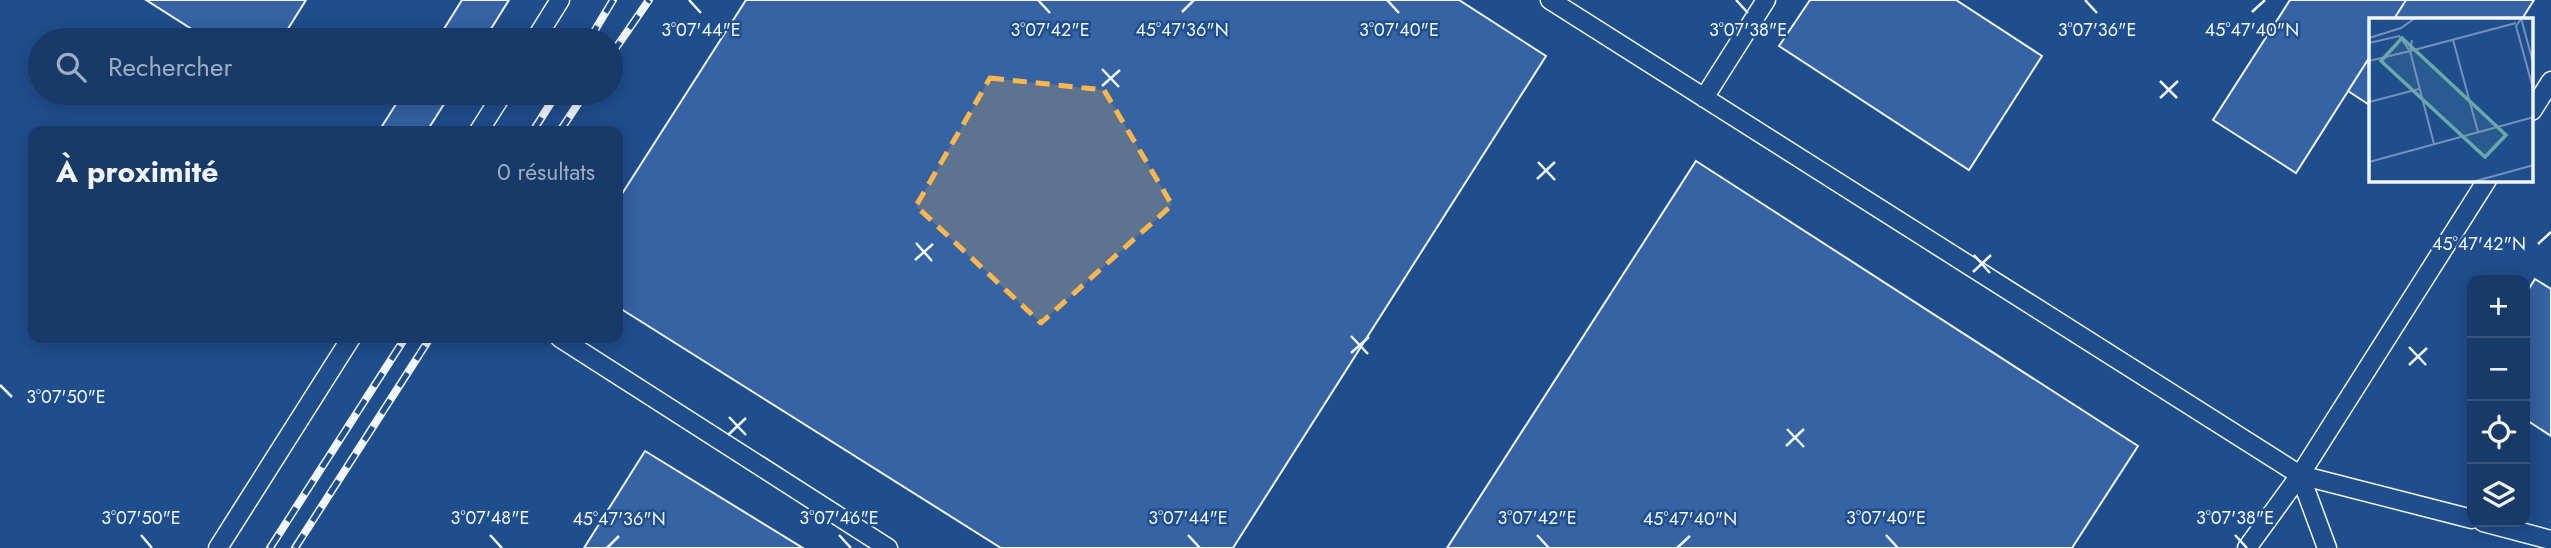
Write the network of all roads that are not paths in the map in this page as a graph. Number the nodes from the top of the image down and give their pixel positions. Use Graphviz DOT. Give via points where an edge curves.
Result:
graph roads {
  1 [pos="560,0"];
  2 [pos="1550,0"];
  3 [pos="1766,0"];
  4 [pos="542,28"];
  5 [pos="2551,81"];
  6 [pos="1704,98"];
  7 [pos="495,105"];
  8 [pos="2534,108"];
  9 [pos="482,126"];
  10 [pos="2486,182"];
  11 [pos="348,343"];
  12 [pos="568,343"];
  13 [pos="2300,475"];
  14 [pos="2467,518"];
  15 [pos="2502,527"];
  16 [pos="2551,540"];
  17 [pos="218,548"];
  18 [pos="888,548"];
  19 [pos="2247,548"];
  20 [pos="2327,548"];
  1 -- 4 [label="lane"];
  2 -- 6 [label="lane"];
  3 -- 6 [label="lane"];
  5 -- 8 [label="lane"];
  6 -- 13 [label="lane"];
  7 -- 9 [label="lane"];
  10 -- 13 [label="lane"];
  11 -- 17 [label="lane"];
  12 -- 18 [label="lane"];
  13 -- 14 [label="lane"];
  13 -- 19 [label="lane"];
  13 -- 20 [label="lane"];
  15 -- 16 [label="lane"];
}
